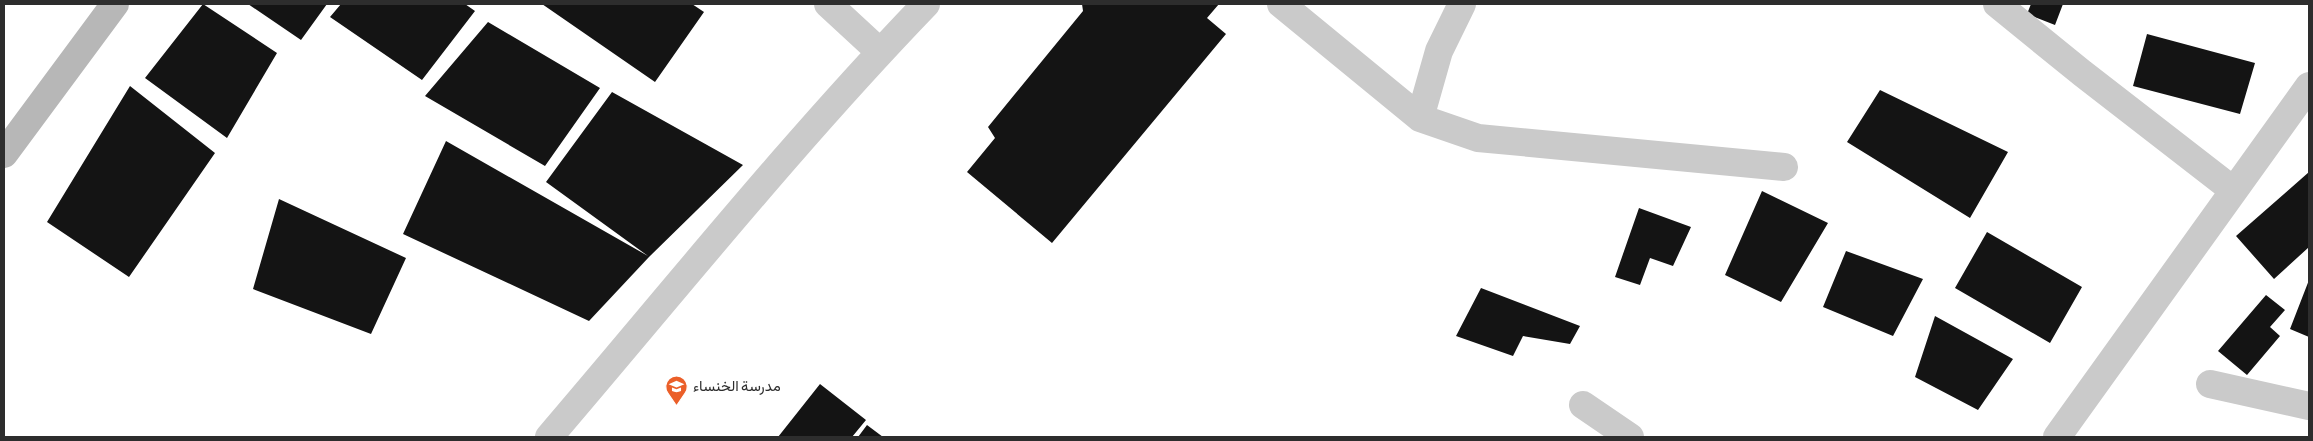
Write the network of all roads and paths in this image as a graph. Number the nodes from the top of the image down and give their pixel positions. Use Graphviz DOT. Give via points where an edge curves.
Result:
graph roads {
  1 [pos="115,4"];
  2 [pos="828,4"];
  3 [pos="926,4"];
  4 [pos="1281,4"];
  5 [pos="1462,4"];
  6 [pos="1997,4"];
  7 [pos="880,52"];
  8 [pos="2309,86"];
  9 [pos="1420,118"];
  10 [pos="4,154"];
  11 [pos="1784,167"];
  12 [pos="2233,190"];
  13 [pos="2210,384"];
  14 [pos="1583,405"];
  15 [pos="2309,406"];
  16 [pos="549,437"];
  17 [pos="1630,437"];
  18 [pos="2057,437"];
  1 -- 10 [label="main road"];
  2 -- 7 [label="street"];
  3 -- 7 [label="street"];
  4 -- 9 [label="street"];
  5 -- 9 [label="street" via="1438,51"];
  6 -- 12 [label="street"];
  7 -- 16 [label="street"];
  8 -- 12 [label="street"];
  9 -- 11 [label="street" via="1478,138"];
  12 -- 18 [label="street"];
  13 -- 15 [label="street"];
  14 -- 17 [label="street"];
}
